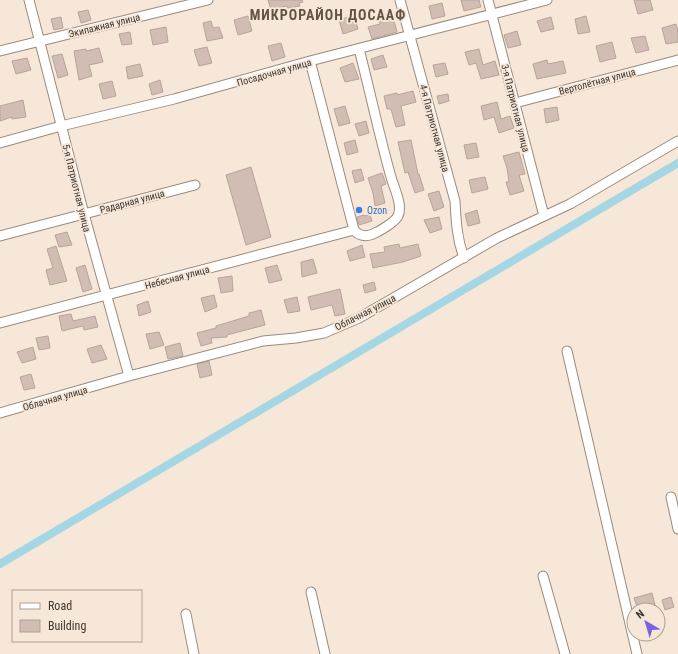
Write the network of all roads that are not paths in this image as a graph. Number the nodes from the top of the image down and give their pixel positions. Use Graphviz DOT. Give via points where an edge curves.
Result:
graph roads {
  1 [pos="30,0"];
  2 [pos="208,0"];
  3 [pos="400,0"];
  4 [pos="488,0"];
  5 [pos="547,0"];
  6 [pos="492,14"];
  7 [pos="410,36"];
  8 [pos="39,41"];
  9 [pos="359,49"];
  10 [pos="0,51"];
  11 [pos="678,60"];
  12 [pos="310,62"];
  13 [pos="515,103"];
  14 [pos="61,126"];
  15 [pos="678,141"];
  16 [pos="0,143"];
  17 [pos="195,185"];
  18 [pos="84,214"];
  19 [pos="544,216"];
  20 [pos="354,230"];
  21 [pos="0,236"];
  22 [pos="464,258"];
  23 [pos="106,295"];
  24 [pos="0,323"];
  25 [pos="566,351"];
  26 [pos="128,376"];
  27 [pos="0,413"];
  28 [pos="671,497"];
  29 [pos="678,529"];
  30 [pos="543,576"];
  31 [pos="311,592"];
  32 [pos="186,614"];
  33 [pos="194,654"];
  34 [pos="325,654"];
  35 [pos="565,654"];
  36 [pos="637,654"];
  1 -- 8 [label="street, 5-я Патриотная улица"];
  2 -- 8 [label="street, Экипажная улица"];
  3 -- 7 [label="street, 4-я Патриотная улица"];
  4 -- 6 [label="street, 3-я Патриотная улица"];
  5 -- 6 [label="street, Посадочная улица"];
  6 -- 7 [label="street, Посадочная улица"];
  6 -- 13 [label="street, 3-я Патриотная улица"];
  7 -- 9 [label="street, Посадочная улица"];
  7 -- 22 [label="street, 4-я Патриотная улица" via="455,201 456,232"];
  8 -- 10 [label="street, Экипажная улица"];
  8 -- 14 [label="street, 5-я Патриотная улица"];
  9 -- 12 [label="street, Посадочная улица"];
  9 -- 20 [label="street" via="399,205 398,215 394,221 374,234 363,236"];
  11 -- 13 [label="street, Вертолётная улица"];
  12 -- 14 [label="street, Посадочная улица"];
  12 -- 20 [label="street"];
  13 -- 19 [label="street, 3-я Патриотная улица"];
  14 -- 16 [label="street, Посадочная улица"];
  14 -- 18 [label="street, 5-я Патриотная улица"];
  15 -- 19 [label="street, Облачная улица" via="570,204"];
  17 -- 18 [label="street, Радарная улица"];
  18 -- 21 [label="street, Радарная улица"];
  18 -- 23 [label="street, 5-я Патриотная улица"];
  19 -- 22 [label="street, Облачная улица" via="497,238"];
  20 -- 23 [label="street, Небесная улица"];
  22 -- 26 [label="street, Облачная улица" via="358,318 324,333 263,341"];
  23 -- 24 [label="street, Небесная улица"];
  23 -- 26 [label="street, 5-я Патриотная улица"];
  25 -- 36 [label="street"];
  26 -- 27 [label="street, Облачная улица"];
  28 -- 29 [label="street"];
  30 -- 35 [label="street"];
  31 -- 34 [label="street"];
  32 -- 33 [label="street"];
}
